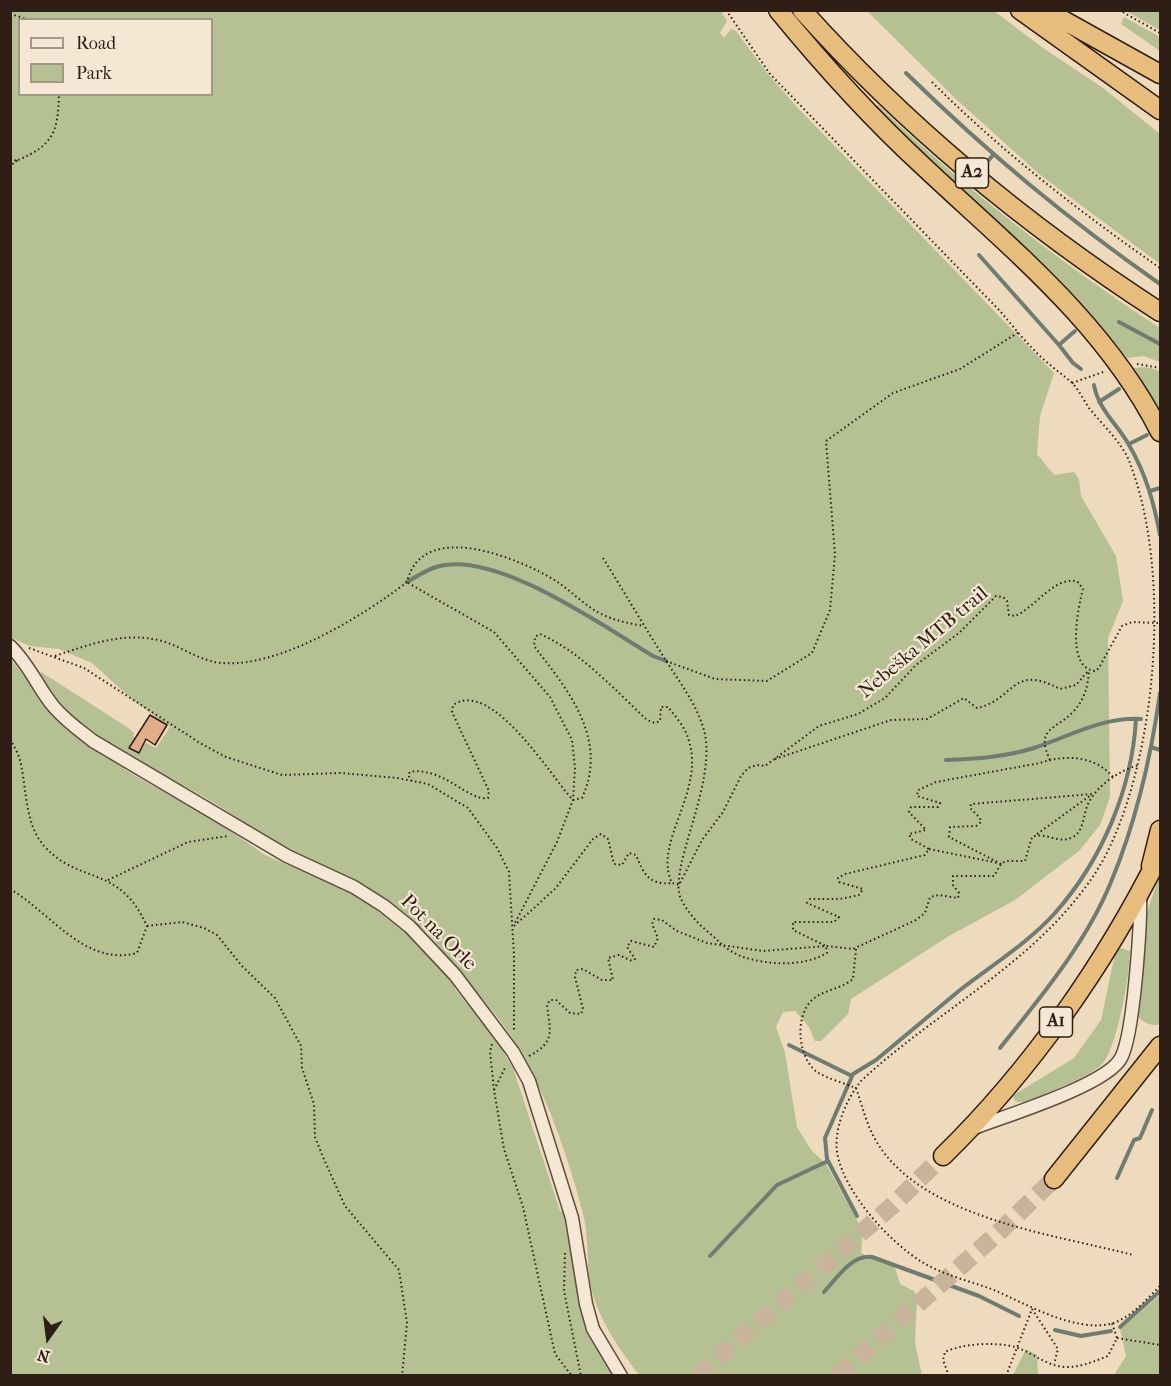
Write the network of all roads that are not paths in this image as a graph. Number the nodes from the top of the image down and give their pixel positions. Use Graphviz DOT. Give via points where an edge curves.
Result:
graph roads {
  1 [pos="778,10"];
  2 [pos="802,10"];
  3 [pos="1020,10"];
  4 [pos="1046,10"];
  5 [pos="1161,74"];
  6 [pos="1161,110"];
  7 [pos="1161,312"];
  8 [pos="1161,432"];
  9 [pos="10,646"];
  10 [pos="1161,830"];
  11 [pos="1161,855"];
  12 [pos="1150,874"];
  13 [pos="1140,893"];
  14 [pos="1161,1046"];
  15 [pos="1121,1059"];
  16 [pos="1141,1072"];
  17 [pos="970,1130"];
  18 [pos="943,1156"];
  19 [pos="1054,1179"];
  20 [pos="621,1376"];
  1 -- 8 [label="highway" via="875,119 1090,326 1131,379"];
  2 -- 7 [label="highway, A2" via="879,90 978,178 1082,259"];
  3 -- 6 [label="highway"];
  4 -- 5 [label="highway"];
  9 -- 20 [label="street, Pot na Orle" via="53,706 93,741 287,856 354,887 384,906 447,966 515,1056 529,1081 572,1218 593,1329"];
  10 -- 12 [label="highway"];
  11 -- 12 [label="highway, A1"];
  12 -- 13 [label="highway, A1"];
  13 -- 15 [label="street" via="1130,1023"];
  13 -- 17 [label="highway, A1" via="1054,1026"];
  14 -- 16 [label="highway"];
  15 -- 16 [label="street"];
  15 -- 17 [label="street" via="1086,1085"];
  16 -- 19 [label="highway"];
  17 -- 18 [label="highway, A1"];
}
